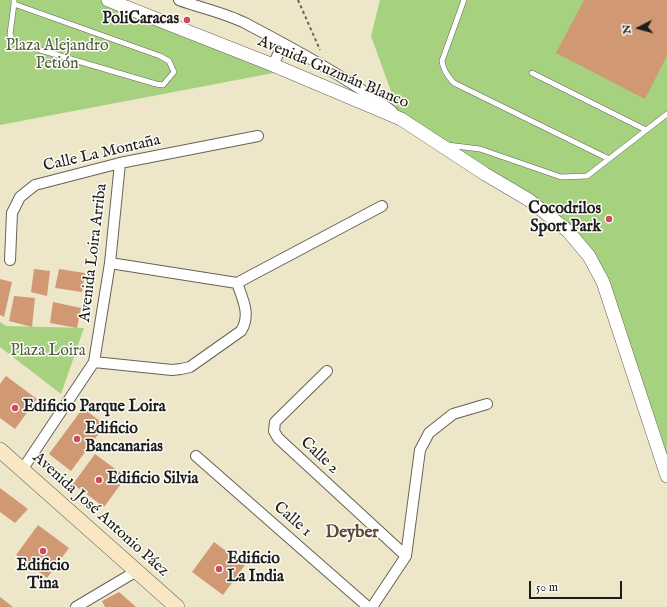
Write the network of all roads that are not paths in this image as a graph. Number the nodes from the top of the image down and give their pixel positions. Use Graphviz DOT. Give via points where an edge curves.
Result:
graph roads {
  1 [pos="108,0"];
  2 [pos="179,0"];
  3 [pos="464,0"];
  4 [pos="14,2"];
  5 [pos="284,44"];
  6 [pos="273,65"];
  7 [pos="532,73"];
  8 [pos="667,114"];
  9 [pos="401,118"];
  10 [pos="646,130"];
  11 [pos="258,136"];
  12 [pos="438,144"];
  13 [pos="609,159"];
  14 [pos="120,163"];
  15 [pos="382,206"];
  16 [pos="10,260"];
  17 [pos="110,263"];
  18 [pos="237,283"];
  19 [pos="94,362"];
  20 [pos="327,371"];
  21 [pos="487,404"];
  22 [pos="0,450"];
  23 [pos="196,456"];
  24 [pos="22,470"];
  25 [pos="667,476"];
  26 [pos="406,556"];
  27 [pos="135,572"];
  28 [pos="76,607"];
  29 [pos="177,607"];
  30 [pos="368,607"];
  31 [pos="372,607"];
  1 -- 6 [label="street, Avenida Guzmán Blanco"];
  2 -- 5 [label="street" via="245,23"];
  3 -- 13 [label="lane" via="442,62 442,67 449,78 454,83"];
  4 -- 4 [label="lane" via="10,34 13,42 156,84 163,85 174,72 169,61 160,56"];
  5 -- 6 [label="street"];
  5 -- 9 [label="street" via="358,86"];
  6 -- 9 [label="street, Avenida Guzmán Blanco"];
  7 -- 10 [label="lane"];
  8 -- 10 [label="lane"];
  9 -- 12 [label="street, Avenida Guzmán Blanco"];
  10 -- 13 [label="lane"];
  11 -- 14 [label="street, Calle La Montaña"];
  12 -- 13 [label="lane" via="480,149 561,177 587,176"];
  12 -- 25 [label="street, Avenida Guzmán Blanco" via="529,200 568,231 589,256 603,282"];
  14 -- 16 [label="street, Calle La Montaña" via="35,185 20,197 12,213"];
  14 -- 17 [label="street, Avenida Loira Arriba"];
  15 -- 18 [label="street"];
  17 -- 18 [label="street"];
  17 -- 19 [label="street, Avenida Loira Arriba"];
  18 -- 19 [label="street" via="247,314 245,324 241,331 190,367 172,370"];
  19 -- 24 [label="street, Avenida Loira Arriba"];
  20 -- 26 [label="street, Calle 2" via="275,422 274,431 278,438"];
  21 -- 26 [label="street" via="453,414 429,433 420,450"];
  22 -- 24 [label="main road, Avenida José Antonio Páez"];
  23 -- 30 [label="street, Calle 1"];
  24 -- 27 [label="main road, Avenida José Antonio Páez"];
  26 -- 31 [label="street"];
  27 -- 28 [label="street"];
  27 -- 29 [label="main road, Avenida José Antonio Páez"];
}
